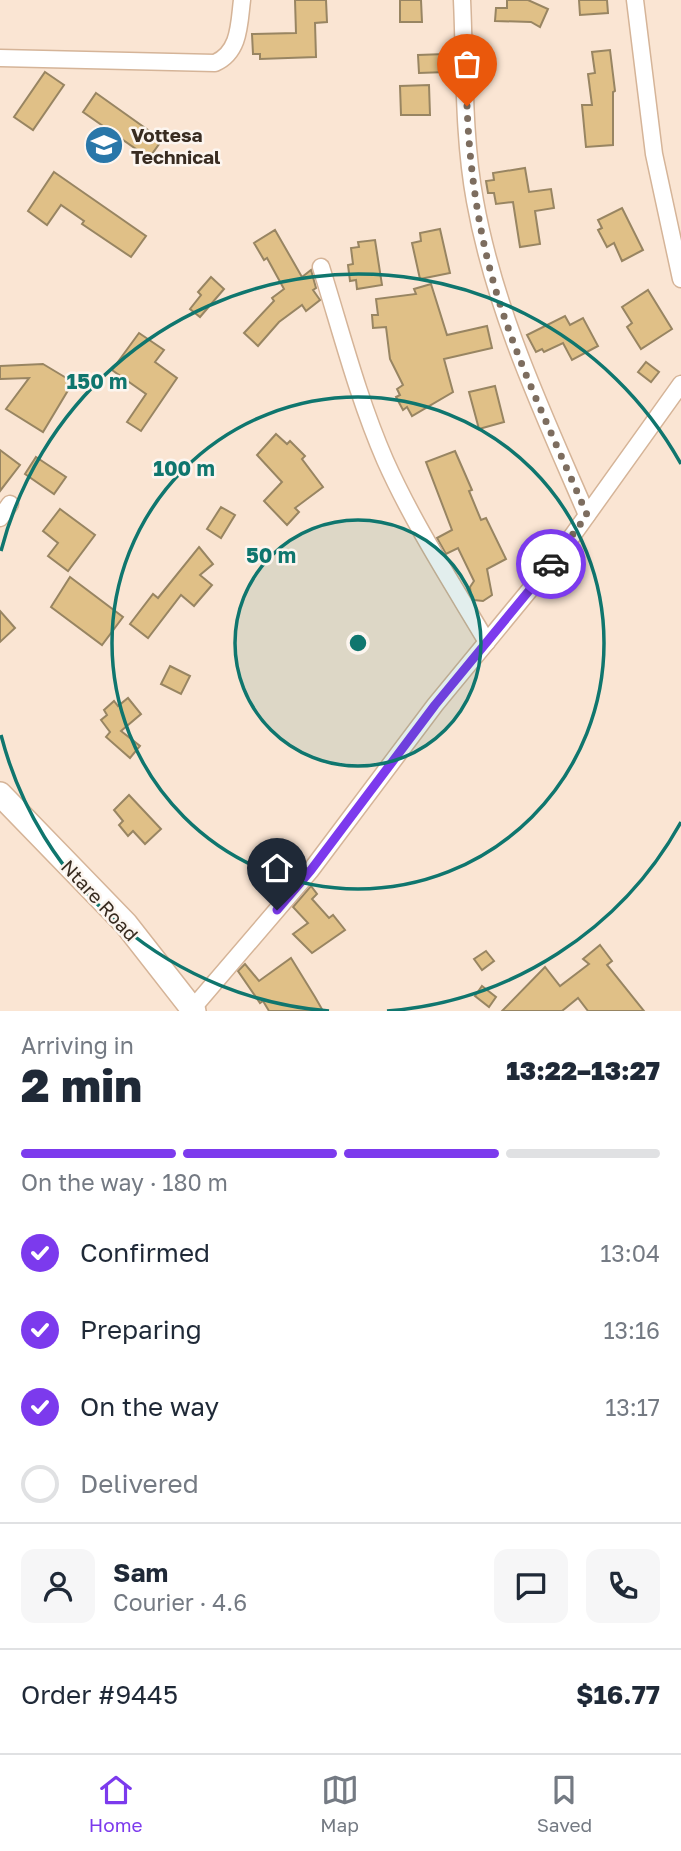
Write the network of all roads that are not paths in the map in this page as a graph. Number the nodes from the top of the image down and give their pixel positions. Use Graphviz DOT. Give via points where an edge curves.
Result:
graph roads {
  1 [pos="242,0"];
  2 [pos="462,0"];
  3 [pos="635,0"];
  4 [pos="0,58"];
  5 [pos="321,267"];
  6 [pos="681,279"];
  7 [pos="681,384"];
  8 [pos="587,515"];
  9 [pos="487,642"];
  10 [pos="0,794"];
  11 [pos="193,1010"];
  1 -- 4 [label="street" via="232,50 215,63"];
  2 -- 8 [label="street" via="470,169 481,232 509,330"];
  3 -- 6 [label="street" via="654,154"];
  5 -- 9 [label="street" via="387,463"];
  7 -- 8 [label="street"];
  8 -- 9 [label="street"];
  9 -- 11 [label="street" via="311,870"];
  10 -- 11 [label="main road, Ntare Road" via="126,925"];
}
